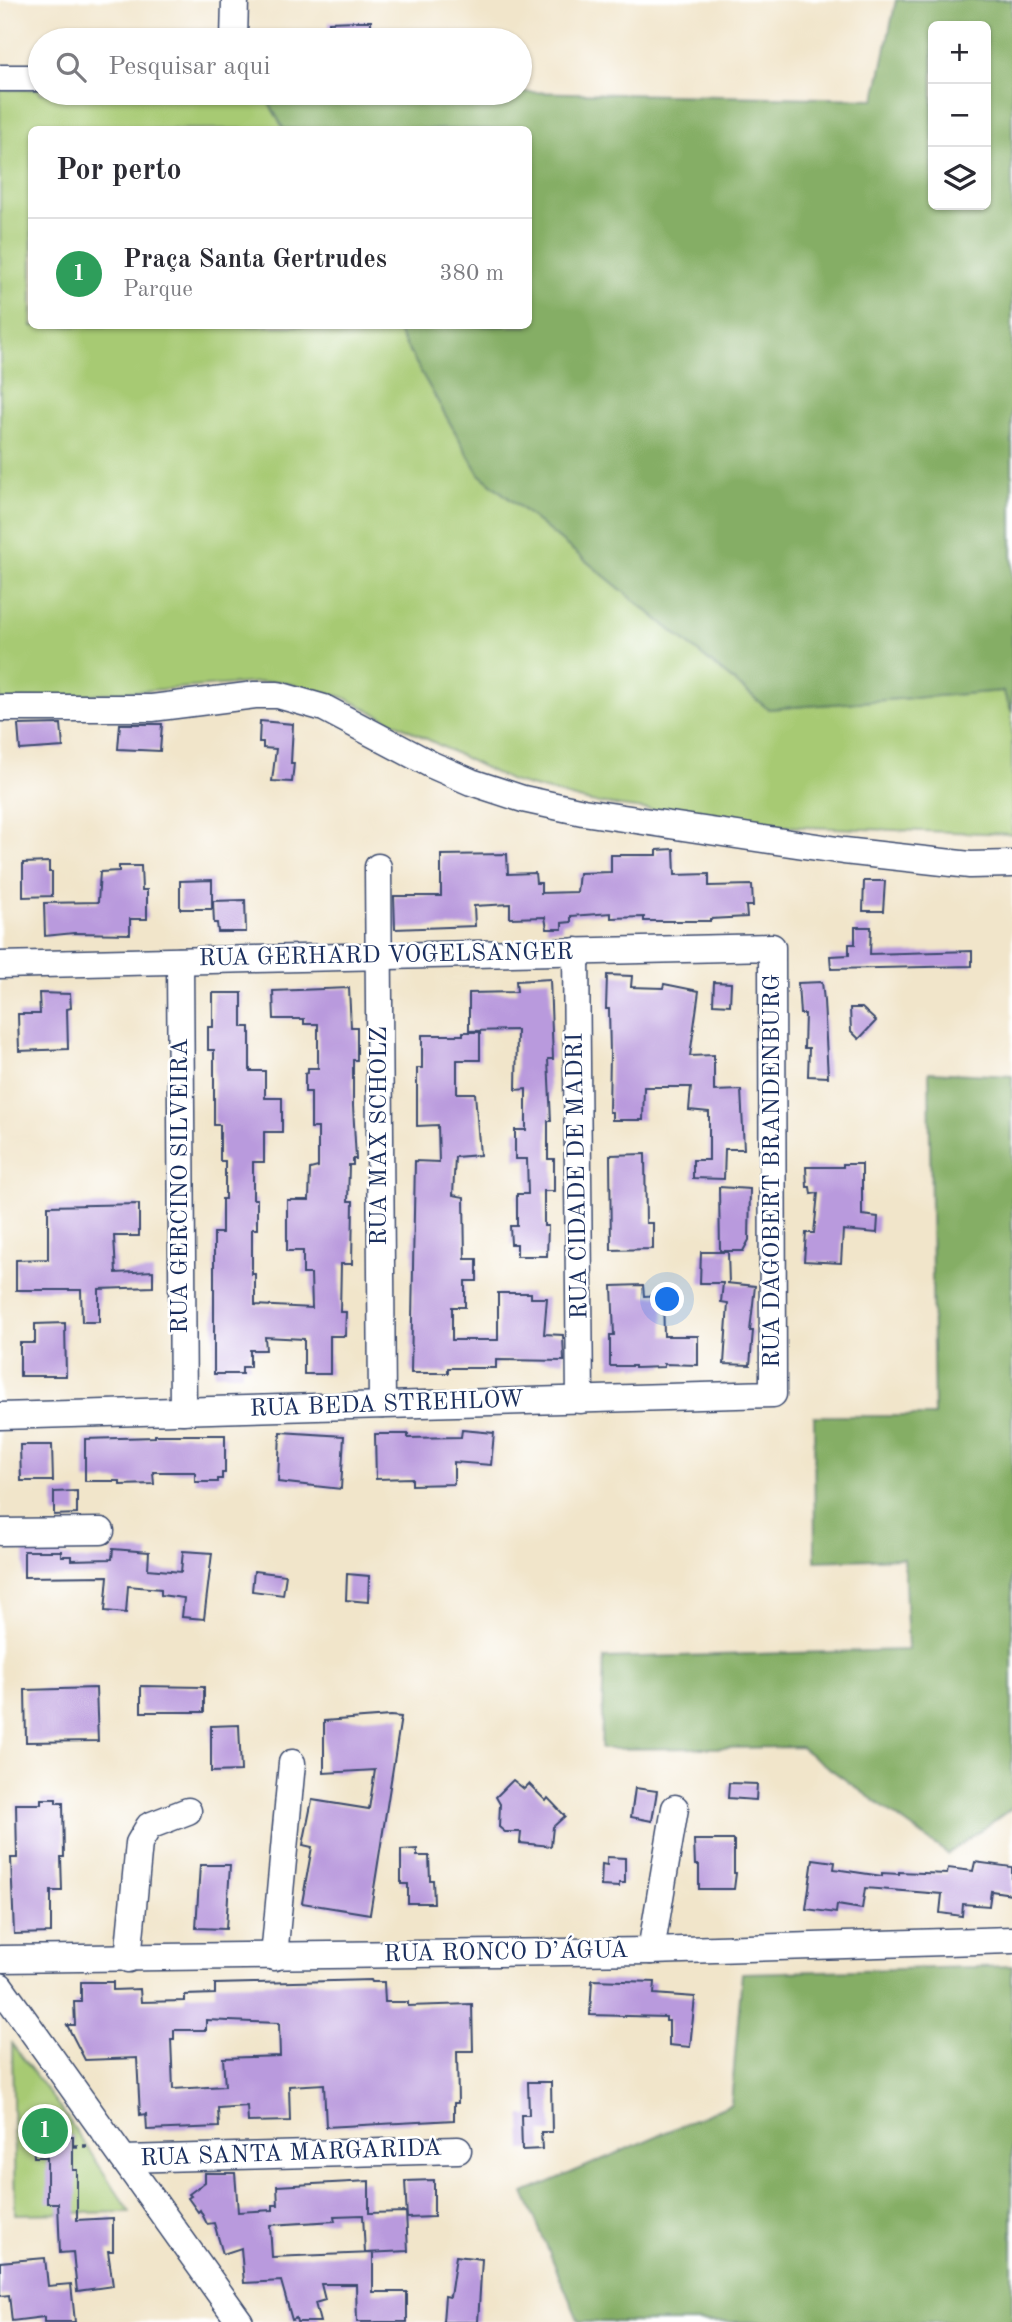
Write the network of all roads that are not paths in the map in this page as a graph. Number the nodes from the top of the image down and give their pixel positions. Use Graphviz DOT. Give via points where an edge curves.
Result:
graph roads {
  1 [pos="235,0"];
  2 [pos="234,28"];
  3 [pos="0,78"];
  4 [pos="28,78"];
  5 [pos="0,708"];
  6 [pos="1012,864"];
  7 [pos="378,867"];
  8 [pos="772,947"];
  9 [pos="576,951"];
  10 [pos="378,956"];
  11 [pos="180,961"];
  12 [pos="0,965"];
  13 [pos="774,1394"];
  14 [pos="580,1400"];
  15 [pos="382,1405"];
  16 [pos="183,1411"];
  17 [pos="0,1416"];
  18 [pos="101,1531"];
  19 [pos="0,1532"];
  20 [pos="292,1763"];
  21 [pos="676,1808"];
  22 [pos="188,1811"];
  23 [pos="1012,1940"];
  24 [pos="651,1951"];
  25 [pos="274,1957"];
  26 [pos="0,1959"];
  27 [pos="128,1959"];
  28 [pos="0,1986"];
  29 [pos="458,2150"];
  30 [pos="124,2159"];
  31 [pos="240,2322"];
  1 -- 2 [label="street"];
  3 -- 4 [label="street"];
  5 -- 6 [label="street" via="152,708 278,695 324,708 432,765 523,799 844,851"];
  7 -- 10 [label="street, RUA MAX SCHOLZ"];
  8 -- 9 [label="street, RUA GERHARD VOGELSANGER"];
  8 -- 13 [label="street, RUA DAGOBERT BRANDENBURG"];
  9 -- 10 [label="street, RUA GERHARD VOGELSANGER"];
  9 -- 14 [label="street, RUA CIDADE DE MADRI"];
  10 -- 11 [label="street, RUA GERHARD VOGELSANGER"];
  10 -- 15 [label="street, RUA MAX SCHOLZ"];
  11 -- 12 [label="street, RUA GERHARD VOGELSANGER"];
  11 -- 16 [label="street, RUA GERCINO SILVEIRA"];
  13 -- 14 [label="street, RUA BEDA STREHLOW"];
  14 -- 15 [label="street, RUA BEDA STREHLOW"];
  15 -- 16 [label="street, RUA BEDA STREHLOW"];
  16 -- 17 [label="street, RUA BEDA STREHLOW"];
  18 -- 19 [label="street"];
  20 -- 25 [label="street"];
  21 -- 24 [label="street"];
  22 -- 27 [label="street" via="149,1826 139,1843"];
  23 -- 24 [label="street, RUA RONCO D’ÁGUA"];
  24 -- 25 [label="street, RUA RONCO D’ÁGUA"];
  25 -- 27 [label="street, RUA RONCO D’ÁGUA"];
  26 -- 27 [label="street, RUA RONCO D’ÁGUA"];
  28 -- 30 [label="street"];
  29 -- 30 [label="street, RUA SANTA MARGARIDA"];
  30 -- 31 [label="street"];
}
